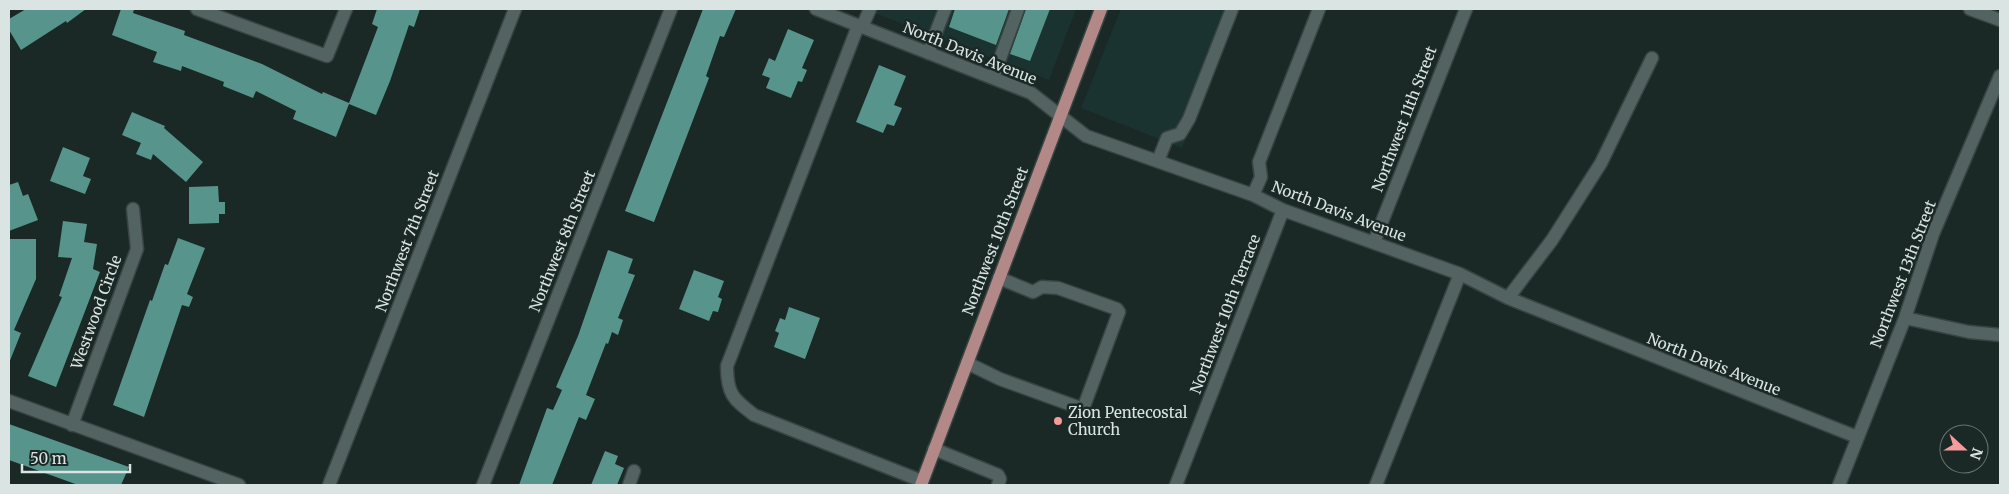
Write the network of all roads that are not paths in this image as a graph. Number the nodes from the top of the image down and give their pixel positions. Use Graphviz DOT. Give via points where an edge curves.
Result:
graph roads {
  1 [pos="197,9"];
  2 [pos="346,9"];
  3 [pos="515,9"];
  4 [pos="671,9"];
  5 [pos="816,9"];
  6 [pos="870,9"];
  7 [pos="945,9"];
  8 [pos="1018,9"];
  9 [pos="1101,9"];
  10 [pos="1232,9"];
  11 [pos="1318,9"];
  12 [pos="1466,9"];
  13 [pos="1970,9"];
  14 [pos="2000,20"];
  15 [pos="860,26"];
  16 [pos="928,53"];
  17 [pos="1652,58"];
  18 [pos="2000,76"];
  19 [pos="993,78"];
  20 [pos="1060,114"];
  21 [pos="1158,161"];
  22 [pos="1252,195"];
  23 [pos="133,209"];
  24 [pos="1283,210"];
  25 [pos="1374,242"];
  26 [pos="1460,274"];
  27 [pos="999,278"];
  28 [pos="1508,298"];
  29 [pos="1905,318"];
  30 [pos="2000,335"];
  31 [pos="967,363"];
  32 [pos="9,401"];
  33 [pos="72,424"];
  34 [pos="1857,437"];
  35 [pos="934,449"];
  36 [pos="634,471"];
  37 [pos="921,483"];
  38 [pos="239,485"];
  39 [pos="329,485"];
  40 [pos="483,485"];
  41 [pos="629,485"];
  42 [pos="998,485"];
  43 [pos="1176,485"];
  44 [pos="1376,485"];
  45 [pos="1839,485"];
  1 -- 2 [label="street" via="328,56"];
  3 -- 39 [label="street, Northwest 7th Street"];
  4 -- 40 [label="street, Northwest 8th Street"];
  5 -- 15 [label="street, North Davis Avenue"];
  6 -- 15 [label="street"];
  7 -- 16 [label="street"];
  8 -- 19 [label="street"];
  9 -- 20 [label="main road, Northwest 10th Street"];
  10 -- 21 [label="street" via="1190,119 1180,134 1167,138"];
  11 -- 22 [label="street" via="1260,162 1261,177"];
  12 -- 25 [label="street, Northwest 11th Street"];
  13 -- 14 [label="street"];
  15 -- 16 [label="street, North Davis Avenue"];
  15 -- 37 [label="street" via="727,366 727,383 734,399 754,415"];
  16 -- 19 [label="street, North Davis Avenue"];
  17 -- 28 [label="street" via="1601,163 1552,240"];
  18 -- 29 [label="street, Northwest 13th Street" via="1933,234"];
  19 -- 20 [label="street, North Davis Avenue" via="1031,93"];
  20 -- 21 [label="street, North Davis Avenue" via="1086,136"];
  20 -- 27 [label="main road, Northwest 10th Street"];
  21 -- 22 [label="street, North Davis Avenue"];
  22 -- 24 [label="street, North Davis Avenue"];
  23 -- 33 [label="street, Westwood Circle" via="137,249"];
  24 -- 25 [label="street, North Davis Avenue"];
  24 -- 43 [label="street, Northwest 10th Terrace"];
  25 -- 26 [label="street, North Davis Avenue"];
  26 -- 28 [label="street, North Davis Avenue"];
  26 -- 44 [label="street"];
  27 -- 31 [label="main road, Northwest 10th Street"];
  27 -- 31 [label="street" via="1033,292 1042,287 1058,288 1119,312 1083,408 1000,379"];
  28 -- 34 [label="street, North Davis Avenue"];
  29 -- 30 [label="street" via="1969,332"];
  29 -- 34 [label="street, Northwest 13th Street"];
  31 -- 35 [label="main road, Northwest 10th Street"];
  32 -- 33 [label="street"];
  33 -- 38 [label="street"];
  34 -- 45 [label="street, Northwest 13th Street"];
  35 -- 37 [label="main road, Northwest 10th Street"];
  35 -- 42 [label="street" via="998,474"];
  36 -- 41 [label="street"];
}
